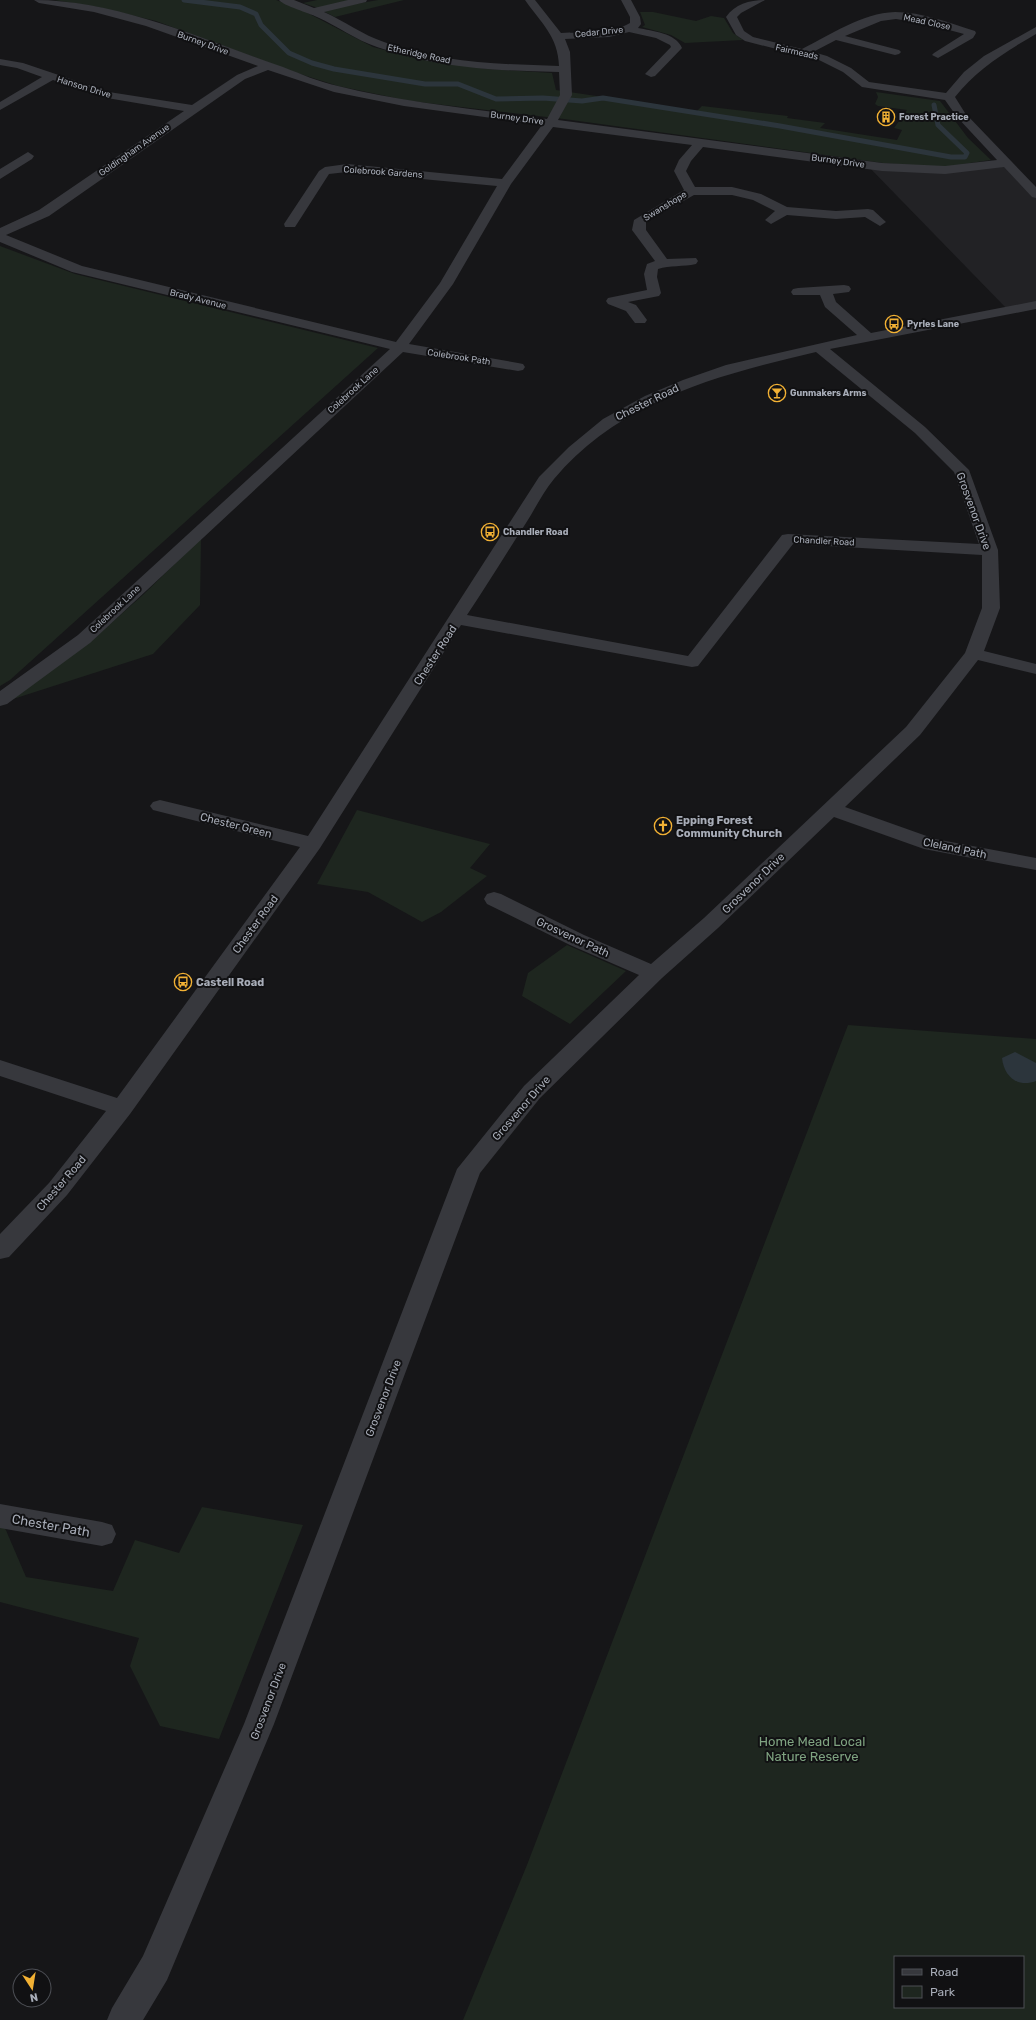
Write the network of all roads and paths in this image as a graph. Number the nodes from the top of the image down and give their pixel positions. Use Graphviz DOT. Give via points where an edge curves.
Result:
graph roads {
  1 [pos="39,0"];
  2 [pos="284,0"];
  3 [pos="362,0"];
  4 [pos="530,0"];
  5 [pos="626,0"];
  6 [pos="760,0"];
  7 [pos="314,11"];
  8 [pos="630,29"];
  9 [pos="1036,30"];
  10 [pos="558,36"];
  11 [pos="835,38"];
  12 [pos="895,52"];
  13 [pos="803,53"];
  14 [pos="938,55"];
  15 [pos="0,62"];
  16 [pos="268,66"];
  17 [pos="565,69"];
  18 [pos="651,74"];
  19 [pos="50,76"];
  20 [pos="949,98"];
  21 [pos="0,107"];
  22 [pos="193,108"];
  23 [pos="550,123"];
  24 [pos="701,142"];
  25 [pos="28,156"];
  26 [pos="1007,163"];
  27 [pos="0,175"];
  28 [pos="505,183"];
  29 [pos="691,191"];
  30 [pos="1036,194"];
  31 [pos="792,208"];
  32 [pos="771,220"];
  33 [pos="880,222"];
  34 [pos="290,224"];
  35 [pos="0,233"];
  36 [pos="0,238"];
  37 [pos="691,261"];
  38 [pos="663,263"];
  39 [pos="844,289"];
  40 [pos="825,291"];
  41 [pos="798,292"];
  42 [pos="1036,305"];
  43 [pos="640,320"];
  44 [pos="868,338"];
  45 [pos="400,347"];
  46 [pos="819,347"];
  47 [pos="518,367"];
  48 [pos="990,550"];
  49 [pos="458,619"];
  50 [pos="974,654"];
  51 [pos="1036,669"];
  52 [pos="0,700"];
  53 [pos="160,806"];
  54 [pos="832,809"];
  55 [pos="313,844"];
  56 [pos="1036,864"];
  57 [pos="494,899"];
  58 [pos="654,973"];
  59 [pos="0,1068"];
  60 [pos="122,1108"];
  61 [pos="0,1250"];
  62 [pos="0,1516"];
  63 [pos="102,1534"];
  64 [pos="124,2020"];
  1 -- 16 [label="street, Burney Drive" via="95,10 150,24"];
  2 -- 7 [label="street, Etheridge Road"];
  3 -- 7 [label="street"];
  4 -- 10 [label="street, Colebrook Lane"];
  5 -- 8 [label="street, Cedar Drive" via="636,24"];
  6 -- 13 [label="street, Fairmeads" via="737,11 731,17 740,32 748,39"];
  7 -- 17 [label="street, Etheridge Road" via="380,45 408,53 491,66"];
  8 -- 10 [label="street, Cedar Drive"];
  8 -- 18 [label="street" via="660,36 675,43 677,48"];
  9 -- 20 [label="street" via="986,58 962,80"];
  10 -- 17 [label="street, Colebrook Lane" via="564,52"];
  11 -- 12 [label="street"];
  11 -- 13 [label="street, Mead Close"];
  11 -- 14 [label="street, Mead Close" via="889,16 913,18 971,33"];
  13 -- 20 [label="street, Fairmeads" via="823,58 847,70 866,85"];
  15 -- 19 [label="street, Hanson Drive" via="19,65"];
  16 -- 22 [label="street, Goldingham Avenue" via="242,77"];
  16 -- 23 [label="street, Burney Drive" via="334,88 404,103"];
  17 -- 23 [label="street, Colebrook Lane" via="563,100"];
  19 -- 21 [label="street"];
  19 -- 22 [label="street, Hanson Drive" via="108,95"];
  20 -- 26 [label="street" via="961,115"];
  22 -- 35 [label="street, Goldingham Avenue" via="44,213"];
  23 -- 24 [label="street, Burney Drive"];
  23 -- 28 [label="street, Colebrook Lane"];
  24 -- 26 [label="street, Burney Drive" via="882,166 945,170"];
  24 -- 29 [label="street, Swanshope" via="685,160 680,171"];
  25 -- 27 [label="street"];
  26 -- 30 [label="street"];
  28 -- 34 [label="street, Colebrook Gardens" via="347,168 325,171"];
  28 -- 45 [label="street, Colebrook Lane" via="446,284"];
  29 -- 31 [label="street, Swanshope" via="732,191"];
  29 -- 38 [label="street, Swanshope" via="640,220 638,230"];
  31 -- 32 [label="street"];
  31 -- 33 [label="street" via="836,215 868,213"];
  36 -- 45 [label="street, Brady Avenue" via="77,269"];
  37 -- 38 [label="street"];
  38 -- 43 [label="street" via="652,267 650,271 654,293 613,301 631,308"];
  39 -- 40 [label="street"];
  40 -- 41 [label="street"];
  40 -- 44 [label="street" via="830,304"];
  42 -- 44 [label="street, Chester Road"];
  44 -- 46 [label="street, Chester Road"];
  45 -- 47 [label="street, Colebrook Path"];
  45 -- 52 [label="street, Colebrook Lane" via="84,639"];
  46 -- 48 [label="street, Grosvenor Drive" via="920,430 961,470"];
  46 -- 49 [label="street, Chester Road" via="731,368 688,383 650,399 608,422 547,476"];
  48 -- 49 [label="street, Chandler Road" via="788,539 692,662"];
  48 -- 50 [label="street, Grosvenor Drive" via="991,608"];
  49 -- 55 [label="street, Chester Road"];
  50 -- 51 [label="street"];
  50 -- 54 [label="street, Grosvenor Drive" via="913,731"];
  53 -- 55 [label="street, Chester Green"];
  54 -- 56 [label="street, Cleland Path" via="931,845"];
  54 -- 58 [label="street, Grosvenor Drive"];
  55 -- 60 [label="street, Chester Road"];
  57 -- 58 [label="street, Grosvenor Path" via="577,940"];
  58 -- 64 [label="street, Grosvenor Drive" via="532,1092 469,1169 259,1724 155,1968"];
  59 -- 60 [label="street"];
  60 -- 61 [label="street, Chester Road" via="58,1189"];
  62 -- 63 [label="street, Chester Path"];
}
